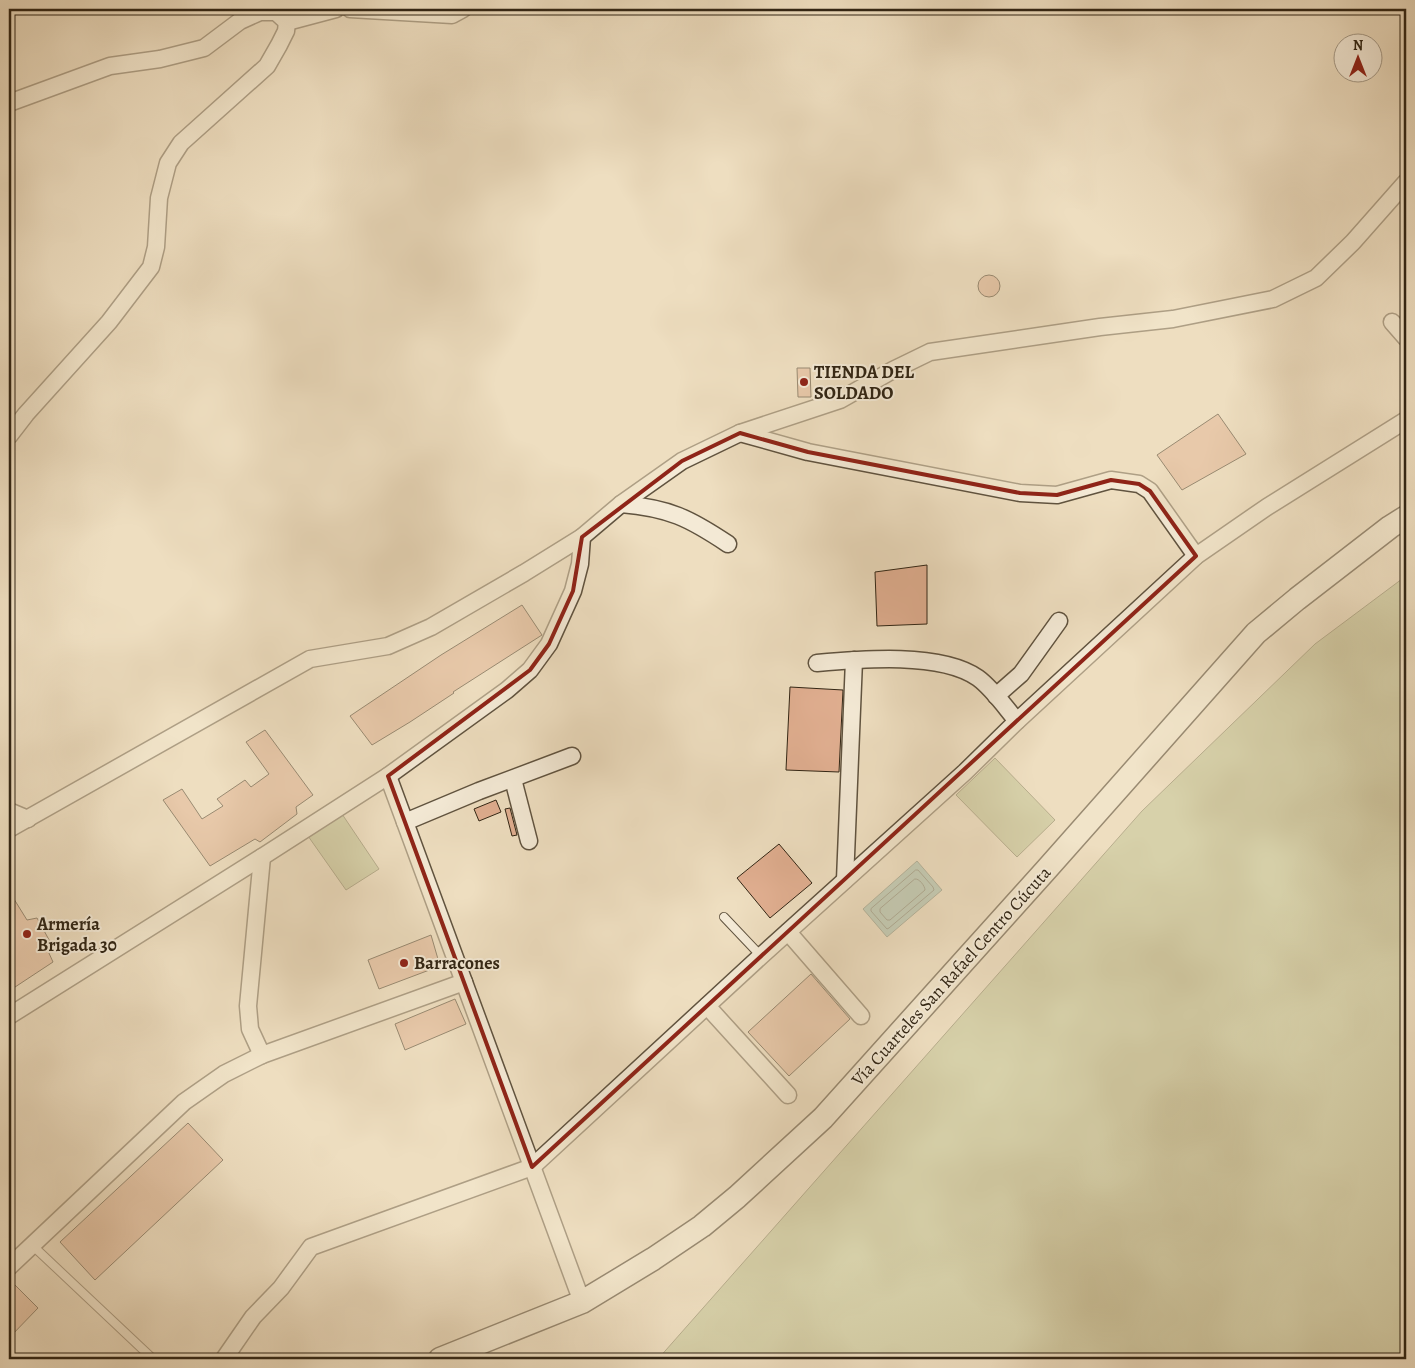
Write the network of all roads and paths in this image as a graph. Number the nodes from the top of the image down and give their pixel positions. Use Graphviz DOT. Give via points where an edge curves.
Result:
graph roads {
  1 [pos="336,9"];
  2 [pos="350,9"];
  3 [pos="463,9"];
  4 [pos="287,22"];
  5 [pos="9,103"];
  6 [pos="1406,182"];
  7 [pos="1392,322"];
  8 [pos="1406,338"];
  9 [pos="1406,420"];
  10 [pos="740,434"];
  11 [pos="9,436"];
  12 [pos="621,504"];
  13 [pos="1406,518"];
  14 [pos="582,537"];
  15 [pos="728,544"];
  16 [pos="1196,556"];
  17 [pos="1058,621"];
  18 [pos="854,660"];
  19 [pos="818,663"];
  20 [pos="996,696"];
  21 [pos="1017,721"];
  22 [pos="572,756"];
  23 [pos="388,776"];
  24 [pos="512,778"];
  25 [pos="9,811"];
  26 [pos="28,819"];
  27 [pos="405,822"];
  28 [pos="9,829"];
  29 [pos="529,840"];
  30 [pos="262,857"];
  31 [pos="845,880"];
  32 [pos="724,917"];
  33 [pos="788,932"];
  34 [pos="761,956"];
  35 [pos="464,982"];
  36 [pos="707,1006"];
  37 [pos="9,1016"];
  38 [pos="861,1016"];
  39 [pos="262,1055"];
  40 [pos="788,1096"];
  41 [pos="532,1167"];
  42 [pos="32,1245"];
  43 [pos="9,1267"];
  44 [pos="582,1302"];
  45 [pos="153,1359"];
  46 [pos="224,1359"];
  47 [pos="440,1359"];
  1 -- 4 [label="street"];
  2 -- 3 [label="street" via="452,15"];
  4 -- 5 [label="street" via="276,12 260,12 240,21 204,48 160,60 110,66"];
  4 -- 11 [label="street" via="280,46 267,66 180,143 168,162 159,198 156,247 151,267 109,322"];
  6 -- 10 [label="street" via="1316,278 1273,299 1173,318 930,352 840,400"];
  7 -- 8 [label="street"];
  9 -- 16 [label="street" via="1267,507"];
  10 -- 12 [label="street" via="682,461"];
  10 -- 16 [label="street" via="817,454 1020,493 1056,495 1111,480 1139,484 1150,490"];
  12 -- 14 [label="street"];
  12 -- 15 [label="street" via="648,506 674,513"];
  13 -- 44 [label="main road, Vía Cuarteles San Rafael Centro Cúcuta" via="1374,539 1256,633 823,1118 702,1226"];
  14 -- 23 [label="street" via="573,591 549,644 530,670"];
  14 -- 26 [label="street" via="431,627 388,646 310,660"];
  16 -- 21 [label="street"];
  17 -- 20 [label="street" via="1022,674"];
  18 -- 19 [label="street"];
  18 -- 20 [label="street" via="929,661 961,668 980,679"];
  18 -- 31 [label="street"];
  20 -- 21 [label="street"];
  21 -- 31 [label="street"];
  22 -- 24 [label="street"];
  23 -- 27 [label="street"];
  23 -- 30 [label="street"];
  24 -- 27 [label="street"];
  24 -- 29 [label="street"];
  25 -- 26 [label="street"];
  26 -- 28 [label="street"];
  27 -- 35 [label="street"];
  30 -- 37 [label="street"];
  30 -- 39 [label="street" via="248,1006 250,1029"];
  31 -- 33 [label="street"];
  32 -- 34 [label="lane"];
  33 -- 34 [label="street"];
  33 -- 38 [label="street"];
  34 -- 36 [label="street"];
  35 -- 39 [label="street"];
  35 -- 41 [label="street"];
  36 -- 40 [label="street"];
  36 -- 41 [label="street"];
  39 -- 42 [label="street" via="224,1074 184,1102"];
  41 -- 44 [label="street"];
  41 -- 46 [label="street" via="311,1247 281,1288 253,1317"];
  42 -- 43 [label="street"];
  42 -- 45 [label="lane"];
  44 -- 47 [label="main road, Vía Cuarteles San Rafael Centro Cúcuta"];
}
